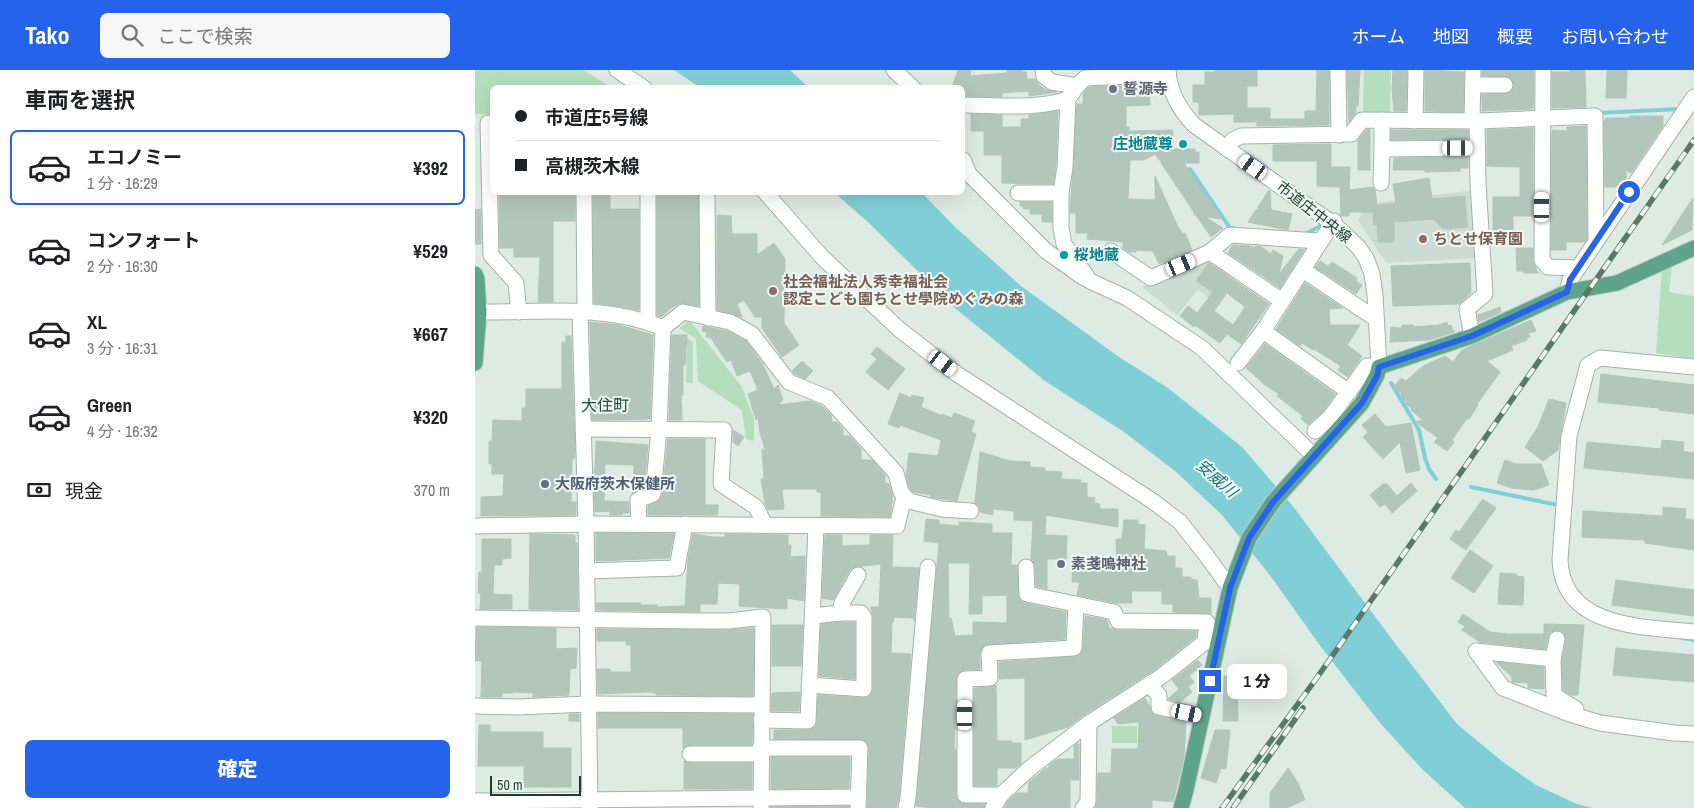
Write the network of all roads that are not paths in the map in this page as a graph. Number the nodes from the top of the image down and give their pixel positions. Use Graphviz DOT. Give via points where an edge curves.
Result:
graph roads {
  1 [pos="617,70"];
  2 [pos="894,70"];
  3 [pos="1043,70"];
  4 [pos="1339,70"];
  5 [pos="1416,70"];
  6 [pos="1543,70"];
  7 [pos="1168,72"];
  8 [pos="1473,77"];
  9 [pos="640,85"];
  10 [pos="910,85"];
  11 [pos="1505,85"];
  12 [pos="1077,86"];
  13 [pos="1694,97"];
  14 [pos="1068,99"];
  15 [pos="965,105"];
  16 [pos="1542,119"];
  17 [pos="1382,120"];
  18 [pos="1415,121"];
  19 [pos="1475,121"];
  20 [pos="488,123"];
  21 [pos="1339,134"];
  22 [pos="1477,148"];
  23 [pos="1227,149"];
  24 [pos="1382,149"];
  25 [pos="965,165"];
  26 [pos="1381,183"];
  27 [pos="1018,193"];
  28 [pos="1061,193"];
  29 [pos="584,195"];
  30 [pos="647,195"];
  31 [pos="768,195"];
  32 [pos="707,197"];
  33 [pos="1333,222"];
  34 [pos="1596,240"];
  35 [pos="1319,241"];
  36 [pos="1694,248"];
  37 [pos="1111,251"];
  38 [pos="1210,252"];
  39 [pos="1578,268"];
  40 [pos="1303,270"];
  41 [pos="475,274"];
  42 [pos="1090,281"];
  43 [pos="1567,292"];
  44 [pos="1282,300"];
  45 [pos="477,311"];
  46 [pos="519,312"];
  47 [pos="582,312"];
  48 [pos="708,318"];
  49 [pos="1376,319"];
  50 [pos="648,322"];
  51 [pos="663,328"];
  52 [pos="1263,331"];
  53 [pos="1472,336"];
  54 [pos="475,363"];
  55 [pos="1238,363"];
  56 [pos="1379,367"];
  57 [pos="1694,368"];
  58 [pos="1349,392"];
  59 [pos="583,429"];
  60 [pos="659,430"];
  61 [pos="1315,432"];
  62 [pos="1313,456"];
  63 [pos="904,497"];
  64 [pos="971,511"];
  65 [pos="586,524"];
  66 [pos="639,524"];
  67 [pos="685,524"];
  68 [pos="765,525"];
  69 [pos="475,526"];
  70 [pos="816,526"];
  71 [pos="928,567"];
  72 [pos="1026,567"];
  73 [pos="586,570"];
  74 [pos="858,575"];
  75 [pos="1230,588"];
  76 [pos="1076,604"];
  77 [pos="840,613"];
  78 [pos="813,616"];
  79 [pos="475,618"];
  80 [pos="587,620"];
  81 [pos="1694,632"];
  82 [pos="1557,639"];
  83 [pos="1553,658"];
  84 [pos="809,685"];
  85 [pos="1149,685"];
  86 [pos="588,704"];
  87 [pos="475,706"];
  88 [pos="761,712"];
  89 [pos="1202,716"];
  90 [pos="1089,723"];
  91 [pos="1600,724"];
  92 [pos="1694,734"];
  93 [pos="760,751"];
  94 [pos="690,754"];
  95 [pos="1001,795"];
  96 [pos="475,801"];
  97 [pos="761,803"];
  98 [pos="859,803"];
  99 [pos="590,804"];
  100 [pos="906,808"];
  101 [pos="993,808"];
  102 [pos="1083,808"];
  103 [pos="1181,808"];
  1 -- 9 [label="street"];
  2 -- 10 [label="street"];
  3 -- 12 [label="street" via="1044,76 1052,82"];
  4 -- 21 [label="street"];
  5 -- 18 [label="street"];
  6 -- 16 [label="street"];
  7 -- 12 [label="street" via="1085,78"];
  7 -- 23 [label="street, 市道庄中央線" via="1171,89 1183,114"];
  8 -- 11 [label="street"];
  8 -- 19 [label="street"];
  12 -- 14 [label="street"];
  13 -- 34 [label="street"];
  14 -- 15 [label="street" via="1044,104"];
  14 -- 28 [label="street"];
  16 -- 19 [label="street"];
  16 -- 34 [label="street" via="1595,116"];
  16 -- 39 [label="street" via="1542,260 1548,267"];
  17 -- 18 [label="street"];
  17 -- 21 [label="street" via="1361,120 1351,134"];
  17 -- 24 [label="street"];
  18 -- 19 [label="street"];
  19 -- 22 [label="street"];
  20 -- 46 [label="street" via="491,255 516,283"];
  21 -- 23 [label="street" via="1241,136 1233,140"];
  22 -- 24 [label="street"];
  22 -- 53 [label="street" via="1485,294 1467,309"];
  23 -- 33 [label="street, 市道庄中央線"];
  24 -- 26 [label="street"];
  25 -- 42 [label="street" via="969,174 1046,251"];
  27 -- 28 [label="street"];
  28 -- 42 [label="street" via="1064,244"];
  29 -- 47 [label="street"];
  30 -- 50 [label="street"];
  31 -- 75 [label="street" via="822,257 900,330 957,374 1180,522"];
  32 -- 48 [label="street"];
  33 -- 35 [label="street"];
  33 -- 49 [label="street, 市道庄中央線" via="1366,258 1372,274"];
  34 -- 39 [label="street"];
  35 -- 38 [label="street" via="1230,235"];
  35 -- 40 [label="street"];
  36 -- 43 [label="main road" via="1617,283"];
  37 -- 38 [label="street" via="1151,278"];
  38 -- 44 [label="street"];
  39 -- 43 [label="street"];
  40 -- 44 [label="street"];
  40 -- 49 [label="street"];
  41 -- 45 [label="main road"];
  42 -- 62 [label="street" via="1127,298 1202,348"];
  43 -- 53 [label="main road"];
  44 -- 52 [label="street"];
  45 -- 46 [label="street"];
  45 -- 54 [label="main road"];
  46 -- 47 [label="street"];
  47 -- 50 [label="street" via="607,313"];
  47 -- 59 [label="street"];
  48 -- 51 [label="street" via="683,312"];
  48 -- 63 [label="street" via="730,322 752,334 789,382 828,398 896,473"];
  49 -- 56 [label="street, 市道庄中央線"];
  50 -- 51 [label="street"];
  51 -- 60 [label="street"];
  52 -- 55 [label="street"];
  52 -- 58 [label="street"];
  53 -- 56 [label="main road"];
  56 -- 58 [label="street" via="1367,366"];
  56 -- 62 [label="main road" via="1362,403"];
  57 -- 81 [label="street" via="1600,358 1588,365 1569,436 1560,560 1560,574 1566,588 1574,600 1589,611 1622,624"];
  58 -- 61 [label="street"];
  59 -- 60 [label="street"];
  59 -- 65 [label="street"];
  60 -- 66 [label="street" via="653,494 638,500"];
  60 -- 68 [label="street" via="724,430 721,484 756,507"];
  62 -- 75 [label="main road" via="1273,502 1249,538"];
  63 -- 64 [label="street" via="924,505"];
  63 -- 70 [label="street" via="897,526"];
  65 -- 66 [label="street"];
  65 -- 69 [label="street"];
  65 -- 73 [label="street"];
  66 -- 67 [label="street"];
  67 -- 68 [label="street"];
  67 -- 73 [label="street" via="677,568"];
  68 -- 70 [label="street"];
  70 -- 78 [label="street"];
  71 -- 100 [label="street"];
  72 -- 76 [label="street" via="1027,594"];
  73 -- 80 [label="street"];
  74 -- 77 [label="street"];
  75 -- 89 [label="main road"];
  76 -- 85 [label="street" via="1114,612 1118,621 1207,622 1205,642"];
  76 -- 95 [label="street" via="1074,648 989,653 990,678 965,679 965,795"];
  77 -- 78 [label="street"];
  77 -- 84 [label="street" via="861,613 865,617 864,689"];
  78 -- 84 [label="street"];
  79 -- 80 [label="street"];
  80 -- 86 [label="street"];
  80 -- 88 [label="street" via="729,621 763,617"];
  82 -- 83 [label="street"];
  83 -- 91 [label="street" via="1553,695"];
  83 -- 91 [label="street" via="1476,651 1503,688"];
  84 -- 88 [label="street" via="808,721"];
  85 -- 89 [label="street" via="1159,695 1159,707"];
  85 -- 90 [label="street"];
  86 -- 87 [label="street"];
  86 -- 88 [label="street"];
  86 -- 99 [label="street"];
  88 -- 93 [label="street"];
  89 -- 103 [label="main road"];
  90 -- 95 [label="street" via="1029,768"];
  90 -- 102 [label="street" via="1089,802"];
  91 -- 92 [label="street"];
  93 -- 94 [label="street"];
  93 -- 97 [label="street"];
  93 -- 98 [label="street" via="860,748"];
  95 -- 101 [label="street"];
  96 -- 99 [label="street"];
  97 -- 98 [label="street"];
  97 -- 99 [label="street"];
}
